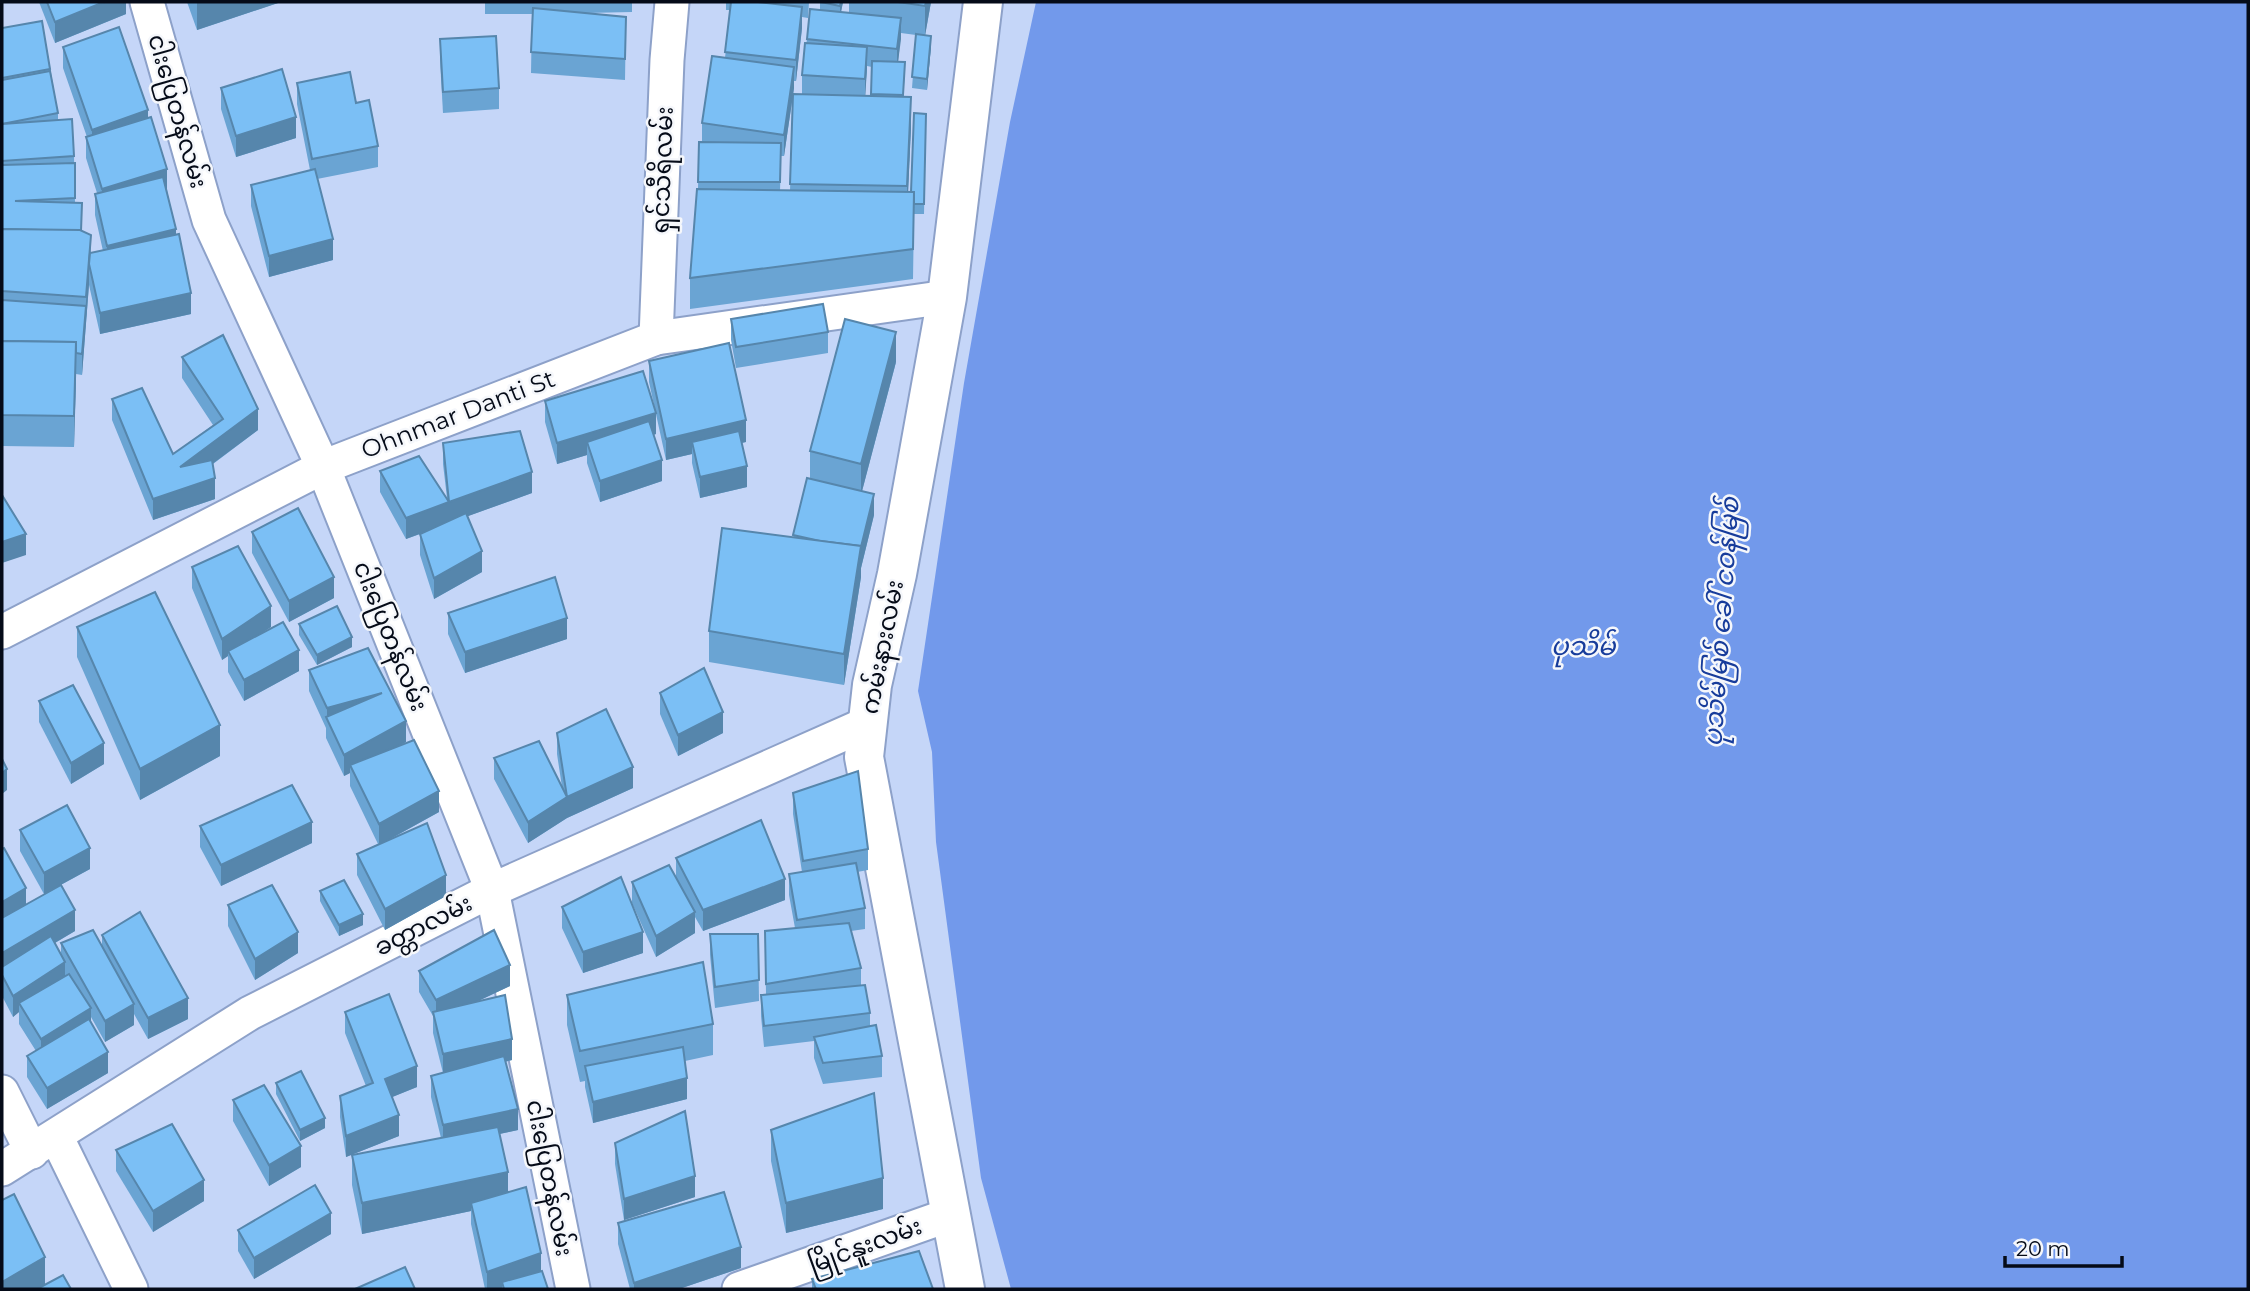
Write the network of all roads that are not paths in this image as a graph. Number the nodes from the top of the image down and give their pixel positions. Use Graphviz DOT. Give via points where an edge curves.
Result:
graph roads {
  1 [pos="147,2"];
  2 [pos="672,2"];
  3 [pos="983,2"];
  4 [pos="947,297"];
  5 [pos="656,338"];
  6 [pos="323,467"];
  7 [pos="2,632"];
  8 [pos="866,724"];
  9 [pos="492,890"];
  10 [pos="2,1092"];
  11 [pos="44,1144"];
  12 [pos="2,1169"];
  13 [pos="952,1214"];
  14 [pos="131,1289"];
  15 [pos="573,1289"];
  16 [pos="739,1289"];
  17 [pos="965,1289"];
  1 -- 6 [label="street, ငါးပြေတန်လမ်း" via="209,220"];
  2 -- 5 [label="street, ရှင်သီရိလမ်း"];
  3 -- 4 [label="street, ကမ်းနားလမ်း"];
  4 -- 5 [label="street, Ohnmar Danti St"];
  4 -- 8 [label="street, ကမ်းနားလမ်း"];
  5 -- 6 [label="street, Ohnmar Danti St"];
  6 -- 7 [label="street, Ohnmar Danti St"];
  6 -- 9 [label="street, ငါးပြေတန်လမ်း"];
  8 -- 9 [label="street, ခတ္တာလမ်း"];
  8 -- 13 [label="street, ကမ်းနားလမ်း" via="864,757"];
  9 -- 11 [label="street, ခတ္တာလမ်း" via="250,1013"];
  9 -- 15 [label="street, ငါးပြေတန်လမ်း"];
  10 -- 11 [label="street"];
  11 -- 12 [label="street, ခတ္တာလမ်း"];
  11 -- 14 [label="street"];
  13 -- 16 [label="street, မြိုင်နူးလမ်း"];
  13 -- 17 [label="street, ကမ်းနားလမ်း"];
}
